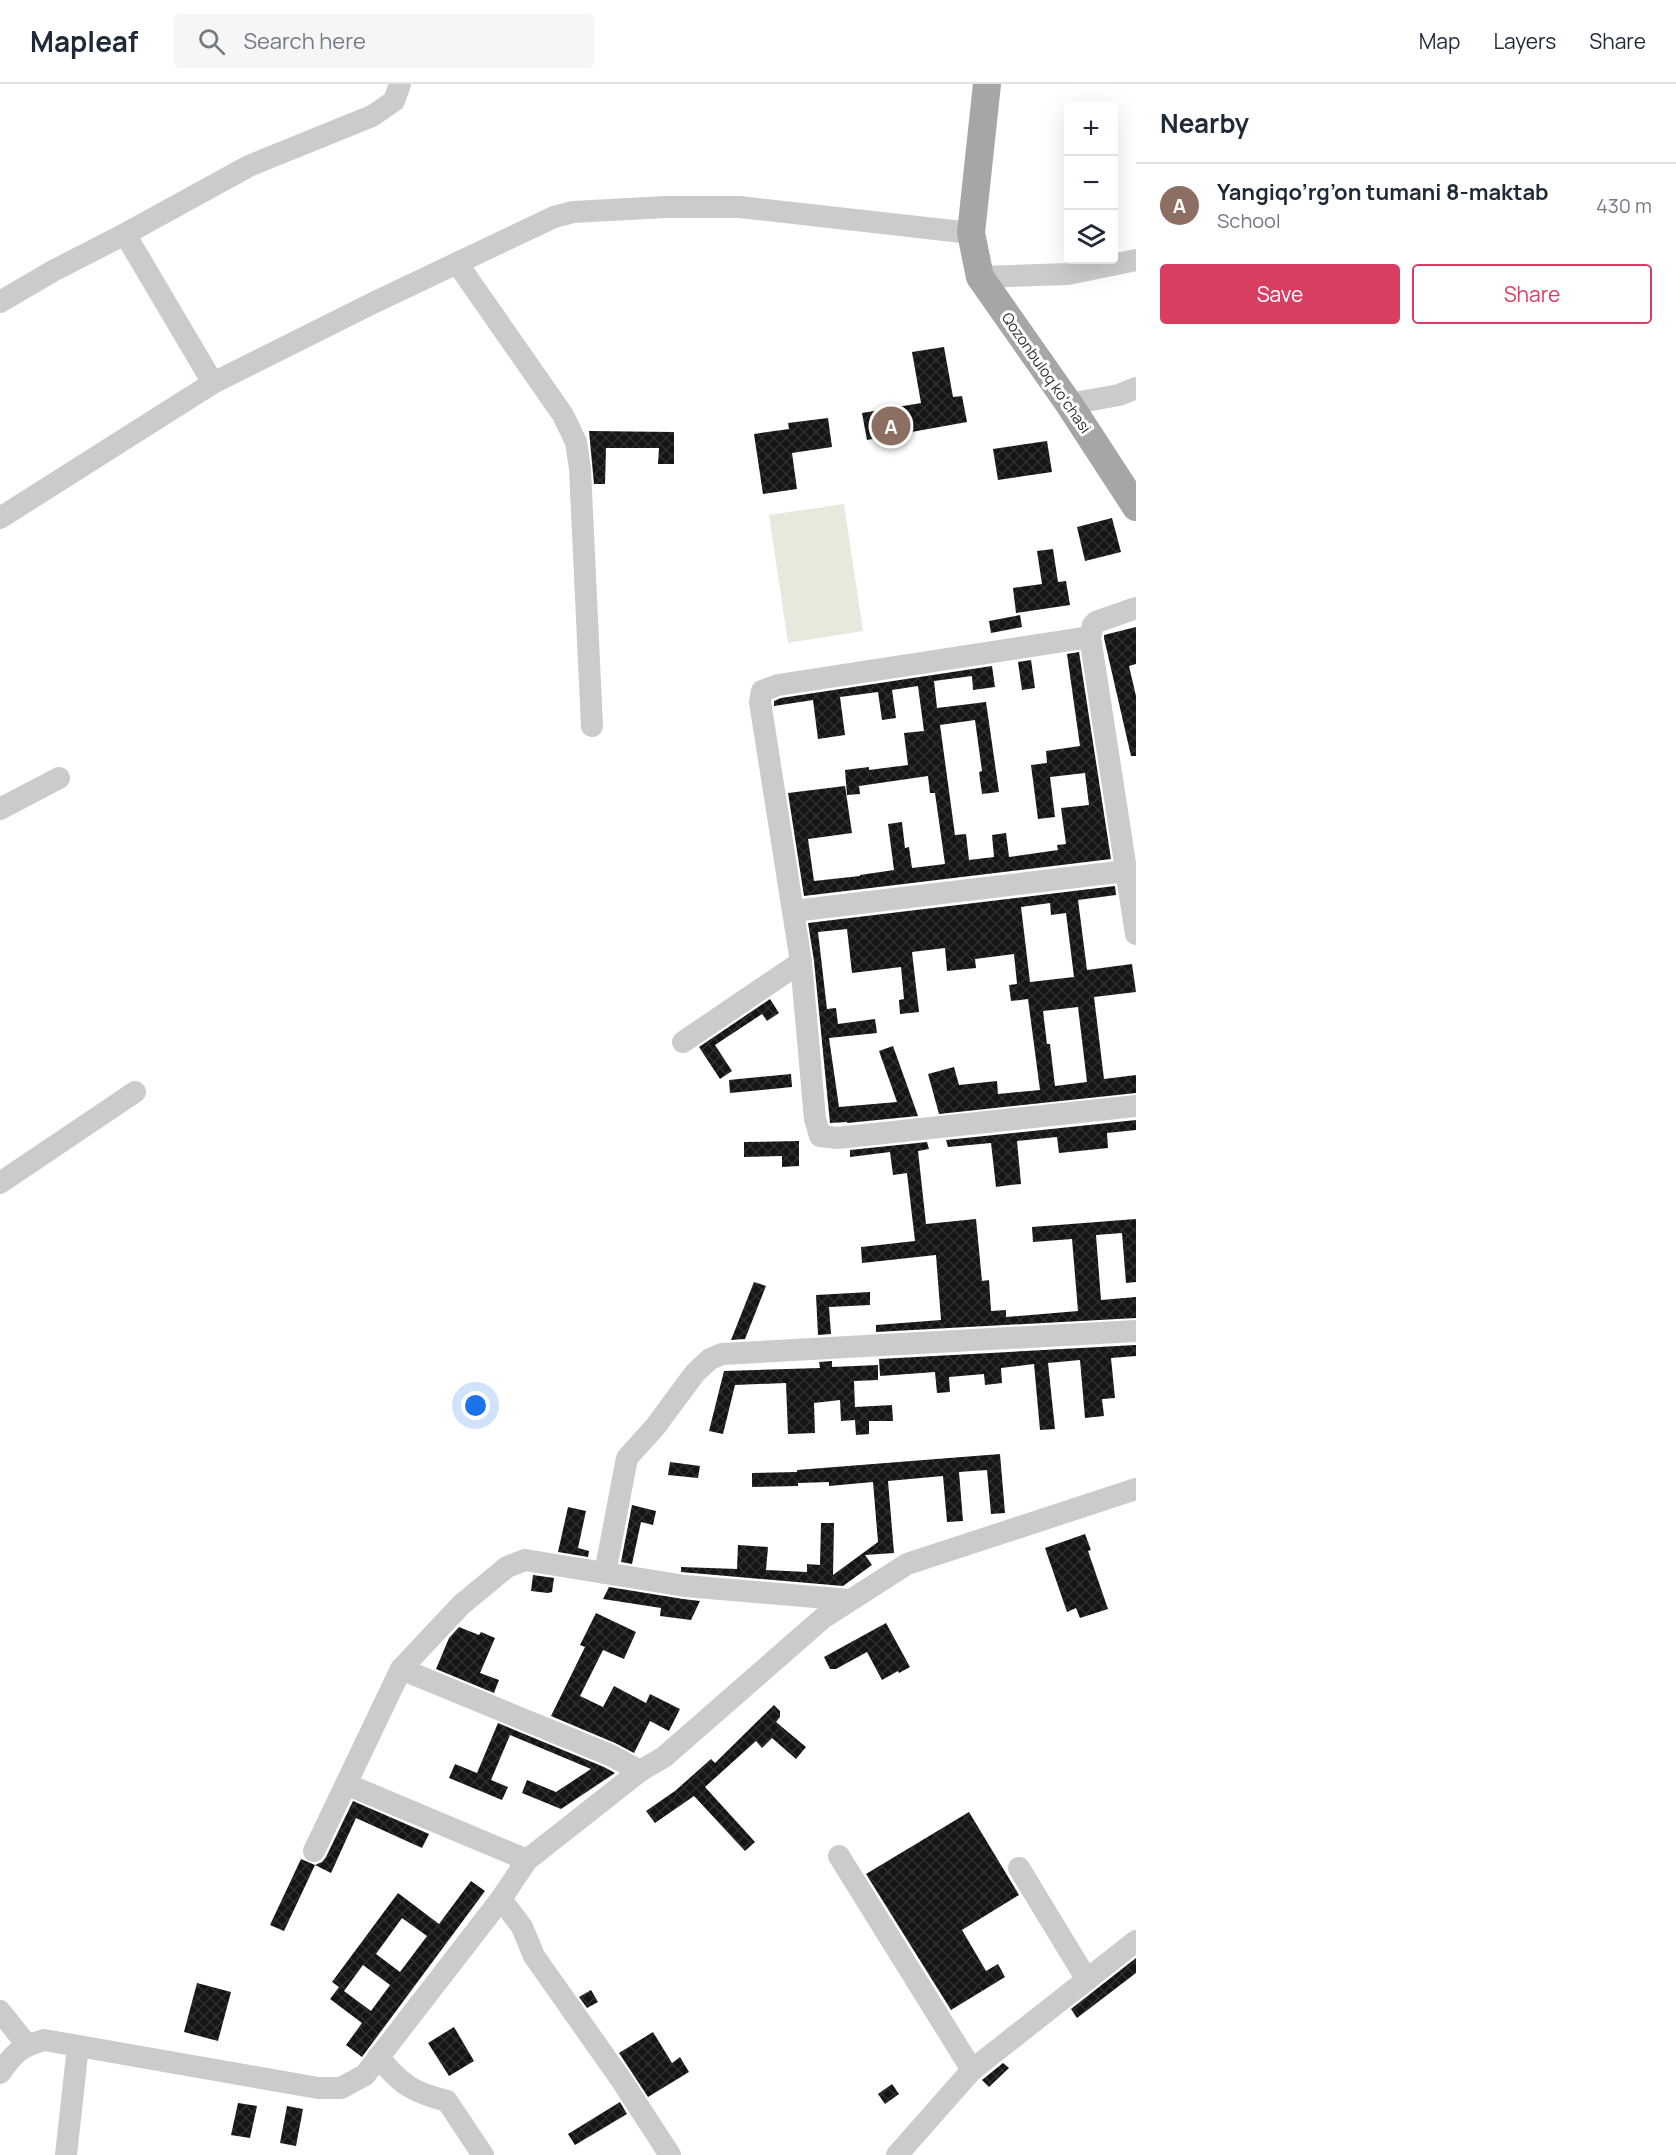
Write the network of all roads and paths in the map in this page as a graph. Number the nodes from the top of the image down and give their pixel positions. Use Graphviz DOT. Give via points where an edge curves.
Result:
graph roads {
  1 [pos="400,84"];
  2 [pos="987,84"];
  3 [pos="971,233"];
  4 [pos="125,234"];
  5 [pos="1136,260"];
  6 [pos="457,263"];
  7 [pos="980,277"];
  8 [pos="0,302"];
  9 [pos="213,382"];
  10 [pos="1136,388"];
  11 [pos="1069,404"];
  12 [pos="1136,507"];
  13 [pos="0,518"];
  14 [pos="1136,608"];
  15 [pos="1090,637"];
  16 [pos="592,726"];
  17 [pos="59,778"];
  18 [pos="0,809"];
  19 [pos="1126,871"];
  20 [pos="794,911"];
  21 [pos="1136,934"];
  22 [pos="801,962"];
  23 [pos="683,1042"];
  24 [pos="135,1092"];
  25 [pos="1136,1106"];
  26 [pos="0,1183"];
  27 [pos="1136,1331"];
  28 [pos="1136,1489"];
  29 [pos="604,1573"];
  30 [pos="850,1600"];
  31 [pos="401,1669"];
  32 [pos="640,1771"];
  33 [pos="346,1784"];
  34 [pos="314,1851"];
  35 [pos="838,1856"];
  36 [pos="527,1860"];
  37 [pos="1019,1868"];
  38 [pos="501,1899"];
  39 [pos="1135,1943"];
  40 [pos="1087,1980"];
  41 [pos="0,2011"];
  42 [pos="27,2045"];
  43 [pos="78,2046"];
  44 [pos="378,2058"];
  45 [pos="972,2070"];
  46 [pos="0,2073"];
  47 [pos="66,2155"];
  48 [pos="483,2155"];
  49 [pos="670,2155"];
  50 [pos="897,2155"];
  1 -- 4 [label="street" via="394,101 372,116 249,166"];
  2 -- 3 [label="main road, Qozonbuloq koʻchasi"];
  3 -- 6 [label="street" via="740,207 573,212 554,217"];
  3 -- 7 [label="main road, Qozonbuloq koʻchasi"];
  4 -- 8 [label="street"];
  4 -- 9 [label="street"];
  5 -- 7 [label="street" via="1068,274"];
  6 -- 9 [label="street"];
  6 -- 16 [label="street" via="563,415 576,442"];
  7 -- 11 [label="main road, Qozonbuloq koʻchasi"];
  9 -- 13 [label="street"];
  10 -- 11 [label="street"];
  11 -- 12 [label="main road, Qozonbuloq koʻchasi"];
  14 -- 15 [label="street" via="1096,622"];
  15 -- 19 [label="street"];
  15 -- 20 [label="street" via="762,691 760,708"];
  17 -- 18 [label="street"];
  19 -- 20 [label="street"];
  19 -- 21 [label="street"];
  20 -- 22 [label="street"];
  22 -- 23 [label="street"];
  22 -- 25 [label="street" via="815,1119 820,1136 837,1138"];
  24 -- 26 [label="street"];
  27 -- 29 [label="street" via="722,1354 710,1359 627,1458"];
  28 -- 30 [label="street" via="907,1564"];
  29 -- 30 [label="street" via="685,1586"];
  29 -- 31 [label="street" via="525,1560 507,1567 461,1605"];
  30 -- 32 [label="street" via="823,1618 664,1757"];
  31 -- 32 [label="street"];
  31 -- 33 [label="street"];
  32 -- 36 [label="street"];
  33 -- 34 [label="street"];
  33 -- 36 [label="street"];
  35 -- 45 [label="street"];
  36 -- 38 [label="street"];
  37 -- 40 [label="street"];
  38 -- 44 [label="street"];
  38 -- 49 [label="street" via="522,1928 534,1956"];
  39 -- 40 [label="street"];
  40 -- 45 [label="street"];
  41 -- 42 [label="street"];
  42 -- 43 [label="street" via="44,2040"];
  42 -- 46 [label="street" via="13,2054"];
  43 -- 44 [label="street" via="318,2088 341,2088 365,2075"];
  43 -- 47 [label="street"];
  44 -- 48 [label="street" via="398,2080 416,2092 447,2101"];
  45 -- 50 [label="street"];
}
